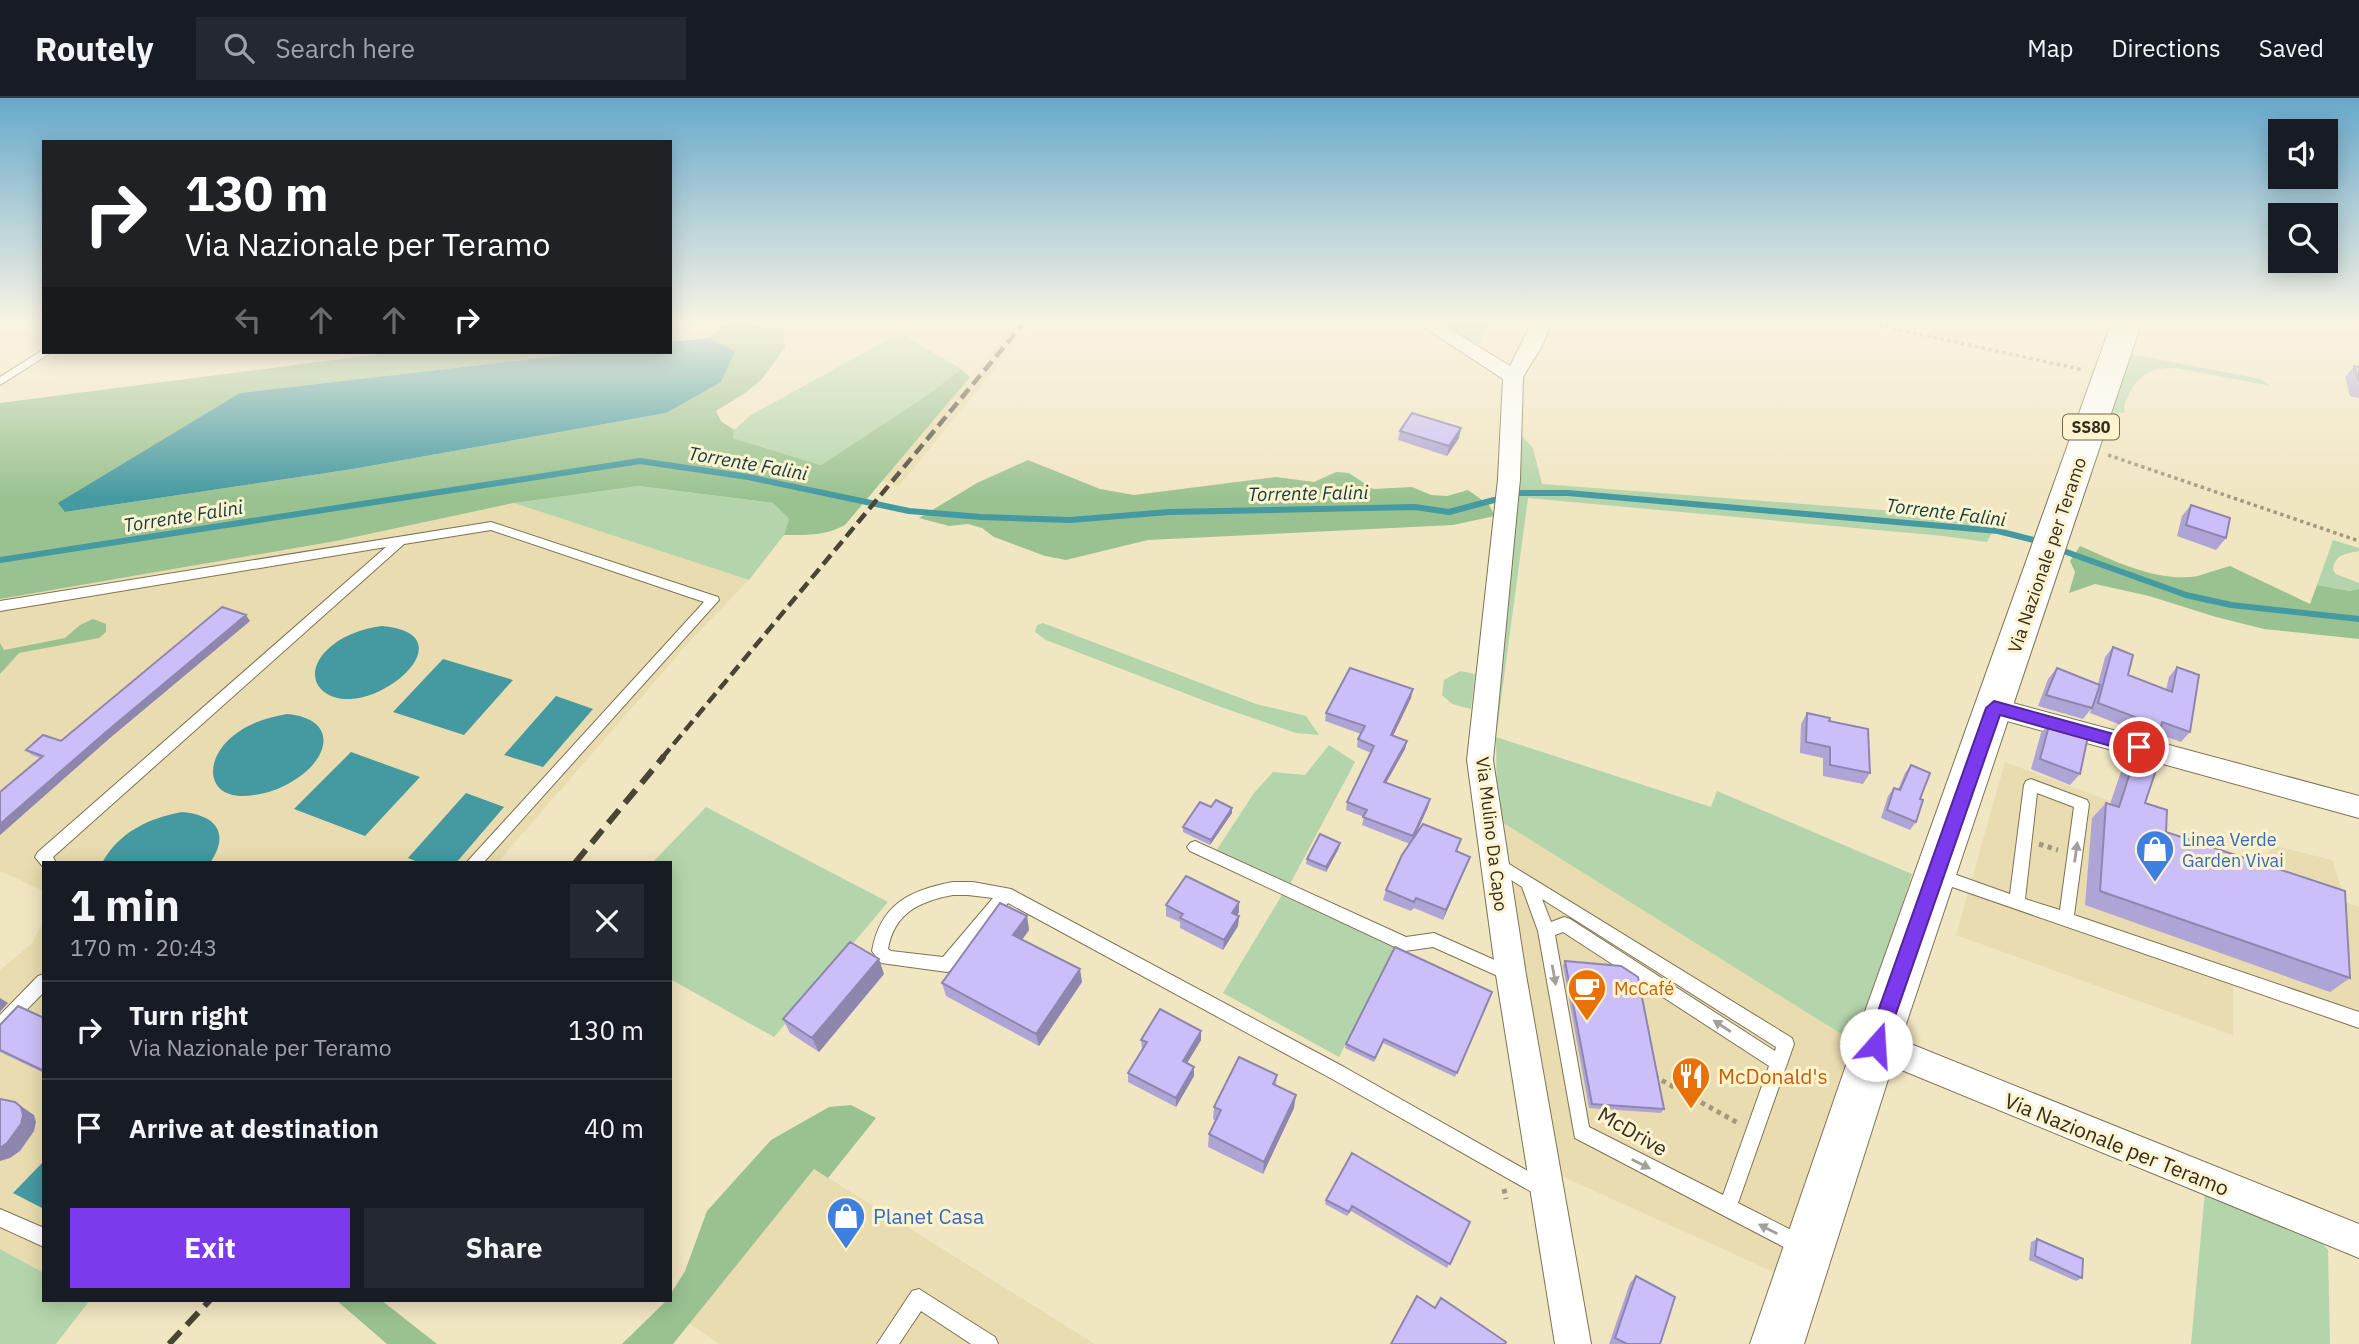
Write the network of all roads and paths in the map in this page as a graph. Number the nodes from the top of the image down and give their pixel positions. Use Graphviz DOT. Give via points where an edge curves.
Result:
graph roads {
  1 [pos="1513,382"];
  2 [pos="2106,382"];
  3 [pos="2084,447"];
  4 [pos="2359,541"];
  5 [pos="401,542"];
  6 [pos="0,606"];
  7 [pos="1994,708"];
  8 [pos="2359,807"];
  9 [pos="1195,847"];
  10 [pos="47,861"];
  11 [pos="475,861"];
  12 [pos="1495,861"];
  13 [pos="1936,875"];
  14 [pos="1529,882"];
  15 [pos="1006,894"];
  16 [pos="2017,903"];
  17 [pos="2066,920"];
  18 [pos="1546,931"];
  19 [pos="1511,975"];
  20 [pos="42,983"];
  21 [pos="2359,1020"];
  22 [pos="0,1026"];
  23 [pos="1876,1045"];
  24 [pos="1779,1063"];
  25 [pos="1654,1076"];
  26 [pos="1754,1132"];
  27 [pos="1548,1191"];
  28 [pos="1727,1208"];
  29 [pos="0,1218"];
  30 [pos="42,1237"];
  31 [pos="2359,1241"];
  32 [pos="1809,1249"];
  33 [pos="887,1344"];
  34 [pos="988,1344"];
  35 [pos="1573,1344"];
  36 [pos="1777,1344"];
  1 -- 12 [label="street, Via Mulino Da Capo" via="1509,479 1480,760"];
  2 -- 3 [label="main road, Via Nazionale per Teramo / SS80"];
  3 -- 4 [label="path"];
  3 -- 7 [label="main road, Via Nazionale per Teramo / SS80"];
  5 -- 6 [label="lane"];
  5 -- 10 [label="lane" via="43,857"];
  5 -- 11 [label="lane" via="491,526 713,600"];
  7 -- 8 [label="street"];
  7 -- 13 [label="main road, Via Nazionale per Teramo / SS80"];
  9 -- 19 [label="lane" via="1405,943 1434,940"];
  12 -- 14 [label="lane"];
  12 -- 19 [label="street, Via Mulino Da Capo"];
  13 -- 16 [label="lane"];
  13 -- 23 [label="main road, Via Nazionale per Teramo / SS80"];
  14 -- 18 [label="lane, McDrive"];
  14 -- 24 [label="lane" via="1786,1044"];
  15 -- 15 [label="lane" via="969,888 936,891 914,900 886,925 880,951 887,958 947,965"];
  15 -- 27 [label="lane"];
  16 -- 17 [label="lane"];
  17 -- 16 [label="lane, one-way" via="2082,804 2031,785"];
  17 -- 21 [label="lane"];
  24 -- 18 [label="lane, one-way" via="1564,924"];
  18 -- 28 [label="lane, McDrive, one-way" via="1581,1132"];
  19 -- 27 [label="street, Via Mulino Da Capo"];
  20 -- 22 [label="lane"];
  23 -- 31 [label="street, Via Nazionale per Teramo"];
  23 -- 32 [label="main road, Via Nazionale per Teramo / SS80"];
  24 -- 26 [label="lane"];
  25 -- 26 [label="path"];
  26 -- 28 [label="lane"];
  27 -- 35 [label="street, Via Mulino Da Capo"];
  32 -- 28 [label="lane, one-way"];
  29 -- 30 [label="lane"];
  32 -- 36 [label="main road, Via Nazionale per Teramo / SS80"];
  33 -- 34 [label="lane" via="919,1298"];
}
